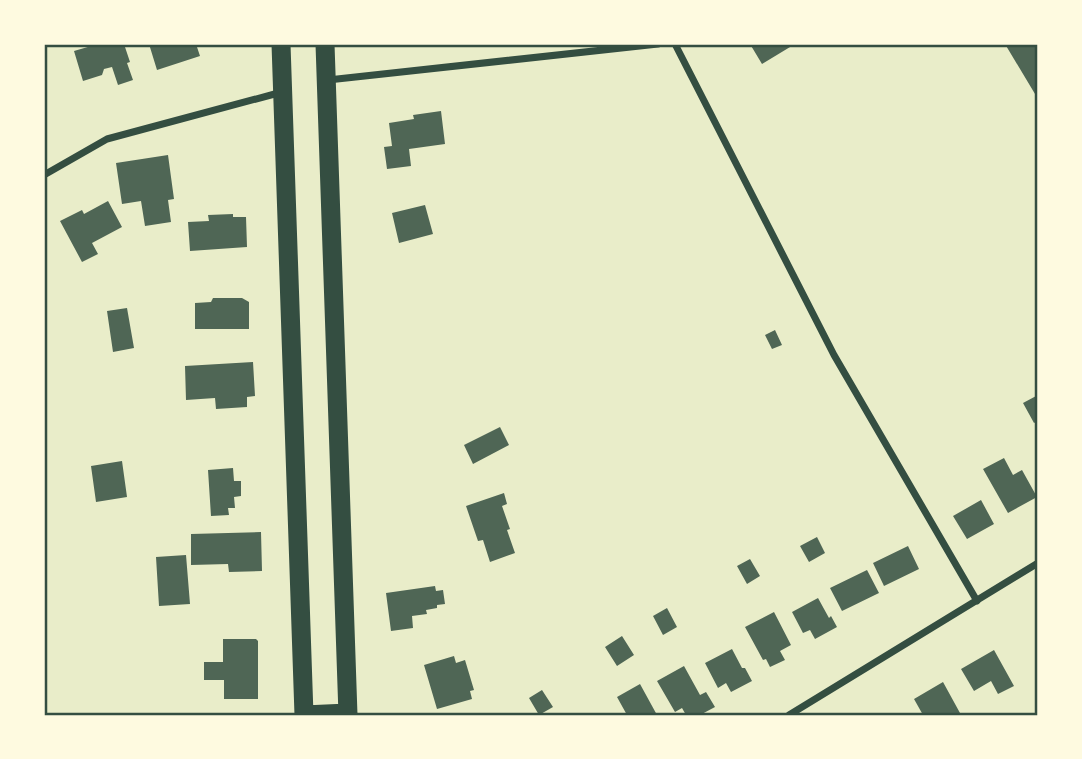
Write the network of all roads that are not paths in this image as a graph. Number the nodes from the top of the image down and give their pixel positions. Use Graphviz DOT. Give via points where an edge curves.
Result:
graph roads {
  1 [pos="281,44"];
  2 [pos="325,44"];
  3 [pos="658,44"];
  4 [pos="675,44"];
  5 [pos="326,80"];
  6 [pos="283,92"];
  7 [pos="44,175"];
  8 [pos="1038,563"];
  9 [pos="977,601"];
  10 [pos="348,714"];
  11 [pos="304,715"];
  12 [pos="789,715"];
  1 -- 6 [label="highway"];
  2 -- 5 [label="highway"];
  3 -- 5 [label="street"];
  4 -- 9 [label="street" via="834,355"];
  5 -- 10 [label="highway"];
  6 -- 7 [label="street" via="107,139"];
  6 -- 11 [label="highway"];
  8 -- 9 [label="street"];
  9 -- 12 [label="street"];
  10 -- 11 [label="highway"];
}
